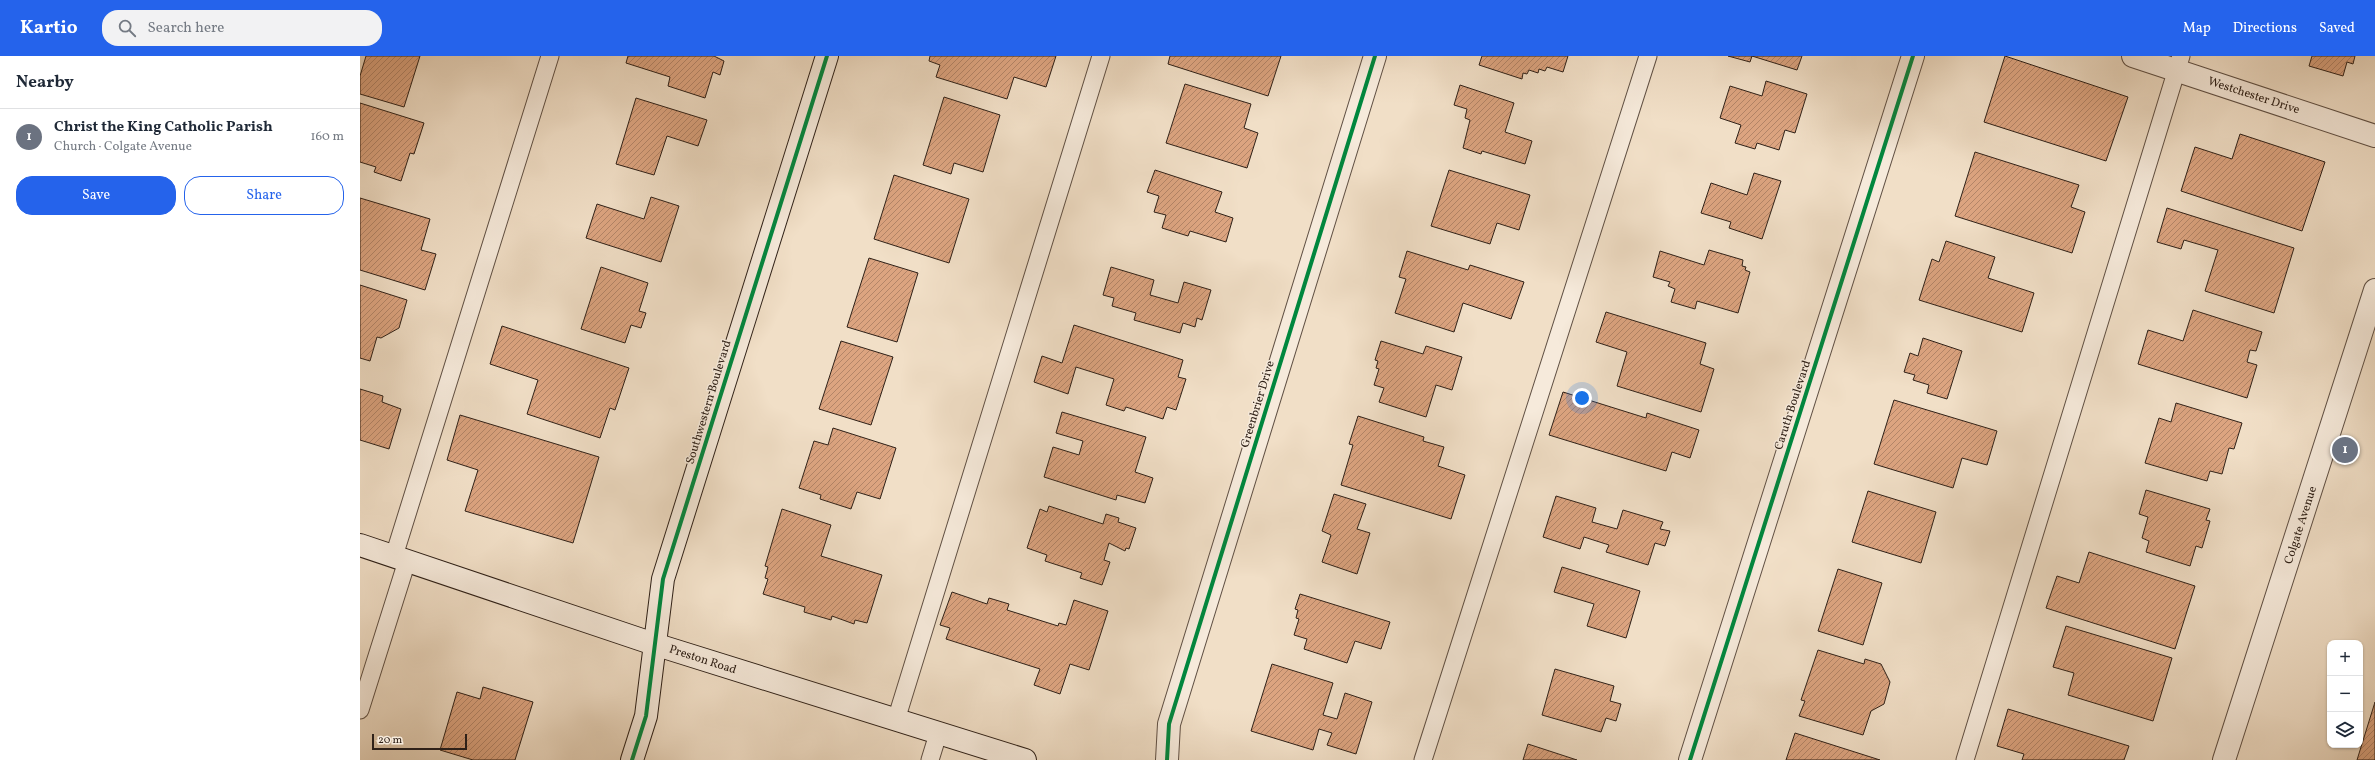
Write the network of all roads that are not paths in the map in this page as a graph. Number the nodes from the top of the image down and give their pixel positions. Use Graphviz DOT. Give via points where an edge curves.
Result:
graph roads {
  1 [pos="550,56"];
  2 [pos="827,56"];
  3 [pos="1101,56"];
  4 [pos="1374,56"];
  5 [pos="1648,56"];
  6 [pos="1913,56"];
  7 [pos="2133,56"];
  8 [pos="2179,63"];
  9 [pos="2375,136"];
  10 [pos="2375,290"];
  11 [pos="360,545"];
  12 [pos="400,559"];
  13 [pos="654,644"];
  14 [pos="360,710"];
  15 [pos="896,720"];
  16 [pos="938,734"];
  17 [pos="632,760"];
  18 [pos="930,760"];
  19 [pos="1025,760"];
  20 [pos="1167,760"];
  21 [pos="1423,760"];
  22 [pos="1690,760"];
  23 [pos="1965,760"];
  24 [pos="2224,760"];
  1 -- 12 [label="lane"];
  2 -- 13 [label="street, Southwestern Boulevard" via="663,579"];
  3 -- 15 [label="lane"];
  4 -- 20 [label="street, Greenbrier Drive" via="1168,724"];
  5 -- 21 [label="lane"];
  6 -- 22 [label="street, Caruth Boulevard"];
  7 -- 8 [label="street, Westchester Drive"];
  8 -- 9 [label="street, Westchester Drive"];
  8 -- 23 [label="lane"];
  10 -- 24 [label="street, Colgate Avenue"];
  11 -- 12 [label="street, Preston Road"];
  12 -- 13 [label="street, Preston Road"];
  12 -- 14 [label="lane"];
  13 -- 15 [label="street, Preston Road"];
  13 -- 17 [label="street, Southwestern Boulevard" via="646,716"];
  15 -- 16 [label="street, Preston Road"];
  16 -- 18 [label="lane"];
  16 -- 19 [label="street, Preston Road"];
}
